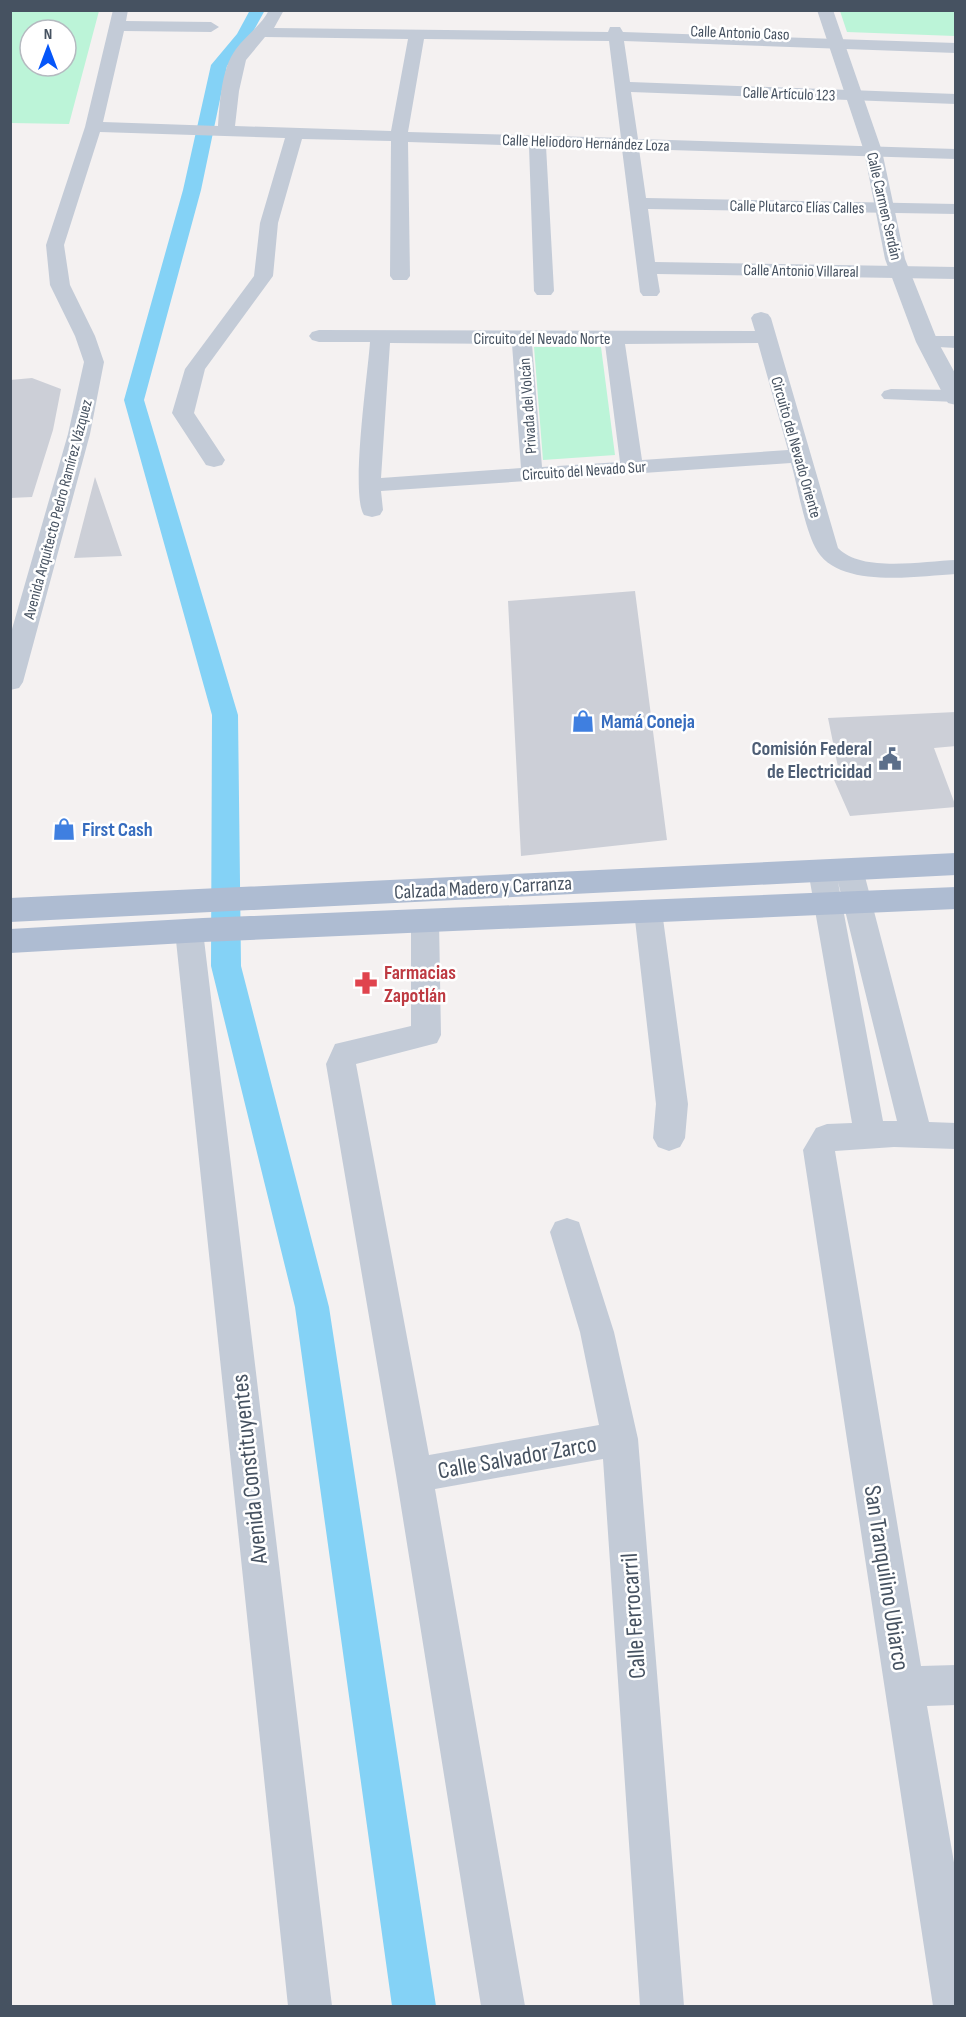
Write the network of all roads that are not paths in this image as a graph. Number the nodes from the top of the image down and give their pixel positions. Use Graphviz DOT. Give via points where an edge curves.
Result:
graph roads {
  1 [pos="277,10"];
  2 [pos="825,10"];
  3 [pos="120,18"];
  4 [pos="211,27"];
  5 [pos="263,32"];
  6 [pos="417,33"];
  7 [pos="615,34"];
  8 [pos="836,39"];
  9 [pos="956,39"];
  10 [pos="956,48"];
  11 [pos="622,87"];
  12 [pos="854,95"];
  13 [pos="956,99"];
  14 [pos="93,127"];
  15 [pos="221,131"];
  16 [pos="295,133"];
  17 [pos="399,136"];
  18 [pos="537,141"];
  19 [pos="630,144"];
  20 [pos="873,151"];
  21 [pos="956,154"];
  22 [pos="638,203"];
  23 [pos="885,207"];
  24 [pos="956,209"];
  25 [pos="647,268"];
  26 [pos="901,272"];
  27 [pos="956,273"];
  28 [pos="400,276"];
  29 [pos="544,291"];
  30 [pos="650,292"];
  31 [pos="763,327"];
  32 [pos="85,336"];
  33 [pos="319,336"];
  34 [pos="381,336"];
  35 [pos="522,338"];
  36 [pos="614,338"];
  37 [pos="927,342"];
  38 [pos="956,342"];
  39 [pos="891,395"];
  40 [pos="955,396"];
  41 [pos="800,456"];
  42 [pos="214,460"];
  43 [pos="632,466"];
  44 [pos="532,473"];
  45 [pos="369,485"];
  46 [pos="372,510"];
  47 [pos="956,552"];
  48 [pos="839,560"];
  49 [pos="956,567"];
  50 [pos="10,628"];
  51 [pos="10,682"];
  52 [pos="956,864"];
  53 [pos="835,870"];
  54 [pos="576,882"];
  55 [pos="956,898"];
  56 [pos="843,903"];
  57 [pos="328,909"];
  58 [pos="10,910"];
  59 [pos="648,911"];
  60 [pos="579,914"];
  61 [pos="196,920"];
  62 [pos="425,921"];
  63 [pos="10,941"];
  64 [pos="870,1135"];
  65 [pos="916,1135"];
  66 [pos="956,1136"];
  67 [pos="669,1138"];
  68 [pos="567,1232"];
  69 [pos="620,1439"];
  70 [pos="414,1475"];
  71 [pos="956,1685"];
  72 [pos="903,1686"];
  73 [pos="310,2007"];
  74 [pos="502,2007"];
  75 [pos="662,2007"];
  76 [pos="955,2007"];
  1 -- 5 [label="street"];
  2 -- 8 [label="street, Calle Carmen Serdán"];
  3 -- 4 [label="street"];
  3 -- 14 [label="street, Avenida Arquitecto Pedro Ramírez Vázquez"];
  5 -- 6 [label="street, Calle Antonio Caso"];
  5 -- 15 [label="street" via="240,54"];
  6 -- 7 [label="street, Calle Antonio Caso" via="458,28 524,34"];
  6 -- 17 [label="street"];
  7 -- 8 [label="street, Calle Antonio Caso"];
  7 -- 11 [label="street"];
  8 -- 9 [label="street, Calle Antonio Caso"];
  8 -- 10 [label="street, Calle Antonio Caso"];
  8 -- 12 [label="street, Calle Carmen Serdán"];
  11 -- 12 [label="street, Calle Artículo 123"];
  11 -- 19 [label="street"];
  12 -- 13 [label="street, Calle Artículo 123"];
  12 -- 20 [label="street, Calle Carmen Serdán"];
  14 -- 15 [label="street, Calle Heliodoro Hernández Loza"];
  14 -- 32 [label="street, Avenida Arquitecto Pedro Ramírez Vázquez" via="55,245 60,285"];
  15 -- 16 [label="street, Calle Heliodoro Hernández Loza"];
  16 -- 17 [label="street, Calle Heliodoro Hernández Loza"];
  16 -- 42 [label="street" via="269,223 263,276 195,369 183,413"];
  17 -- 18 [label="street, Calle Heliodoro Hernández Loza"];
  17 -- 28 [label="street"];
  18 -- 19 [label="street, Calle Heliodoro Hernández Loza"];
  18 -- 29 [label="street"];
  19 -- 20 [label="street, Calle Heliodoro Hernández Loza"];
  19 -- 22 [label="street"];
  20 -- 21 [label="street, Calle Heliodoro Hernández Loza"];
  20 -- 23 [label="street, Calle Carmen Serdán"];
  22 -- 23 [label="street, Calle Plutarco Elías Calles"];
  22 -- 25 [label="street"];
  23 -- 24 [label="street, Calle Plutarco Elías Calles"];
  23 -- 26 [label="street, Calle Carmen Serdán"];
  25 -- 26 [label="street, Calle Antonio Villareal"];
  25 -- 30 [label="street"];
  26 -- 27 [label="street, Calle Antonio Villareal"];
  26 -- 37 [label="street, Calle Carmen Serdán"];
  31 -- 36 [label="street, Circuito del Nevado Norte"];
  31 -- 41 [label="street, Circuito del Nevado Oriente"];
  32 -- 50 [label="street, Avenida Arquitecto Pedro Ramírez Vázquez" via="42,524"];
  32 -- 51 [label="street, Avenida Arquitecto Pedro Ramírez Vázquez" via="94,362 79,434"];
  33 -- 34 [label="street, Circuito del Nevado Norte"];
  34 -- 35 [label="street, Circuito del Nevado Norte"];
  34 -- 45 [label="street"];
  35 -- 36 [label="street, Circuito del Nevado Norte"];
  35 -- 44 [label="street, Privada del Volcán"];
  36 -- 43 [label="street"];
  37 -- 38 [label="street"];
  37 -- 40 [label="street, Calle Carmen Serdán"];
  39 -- 40 [label="street"];
  41 -- 43 [label="street, Circuito del Nevado Sur"];
  41 -- 48 [label="street, Circuito del Nevado Oriente" via="825,546"];
  43 -- 44 [label="street, Circuito del Nevado Sur"];
  44 -- 45 [label="street, Circuito del Nevado Sur"];
  45 -- 46 [label="street"];
  47 -- 48 [label="street"];
  48 -- 49 [label="street" via="872,568"];
  52 -- 53 [label="main road, Calzada Madero y Carranza"];
  53 -- 54 [label="main road, Calzada Madero y Carranza"];
  53 -- 56 [label="street"];
  54 -- 57 [label="main road, Calzada Madero y Carranza"];
  54 -- 60 [label="main road"];
  55 -- 56 [label="main road, Calzada Madero y Carranza"];
  56 -- 59 [label="main road, Calzada Madero y Carranza"];
  56 -- 64 [label="street"];
  56 -- 65 [label="street"];
  57 -- 61 [label="main road, Calzada Madero y Carranza"];
  57 -- 62 [label="main road, Calzada Madero y Carranza"];
  58 -- 61 [label="main road, Calzada Madero y Carranza"];
  59 -- 60 [label="main road, Calzada Madero y Carranza"];
  59 -- 67 [label="street" via="672,1104"];
  60 -- 62 [label="main road, Calzada Madero y Carranza"];
  61 -- 63 [label="main road, Calzada Madero y Carranza"];
  61 -- 73 [label="street, Avenida Constituyentes"];
  62 -- 70 [label="street" via="426,1035 346,1053 341,1064"];
  64 -- 65 [label="street"];
  64 -- 72 [label="street, San Tranquilino Ubiarco" via="827,1137 819,1150"];
  65 -- 66 [label="street"];
  68 -- 69 [label="street, Calle Ferrocarril" via="597,1332"];
  69 -- 70 [label="street, Calle Salvador Zarco"];
  69 -- 75 [label="street, Calle Ferrocarril"];
  70 -- 74 [label="street"];
  71 -- 72 [label="street"];
  72 -- 76 [label="street, San Tranquilino Ubiarco"];
}
